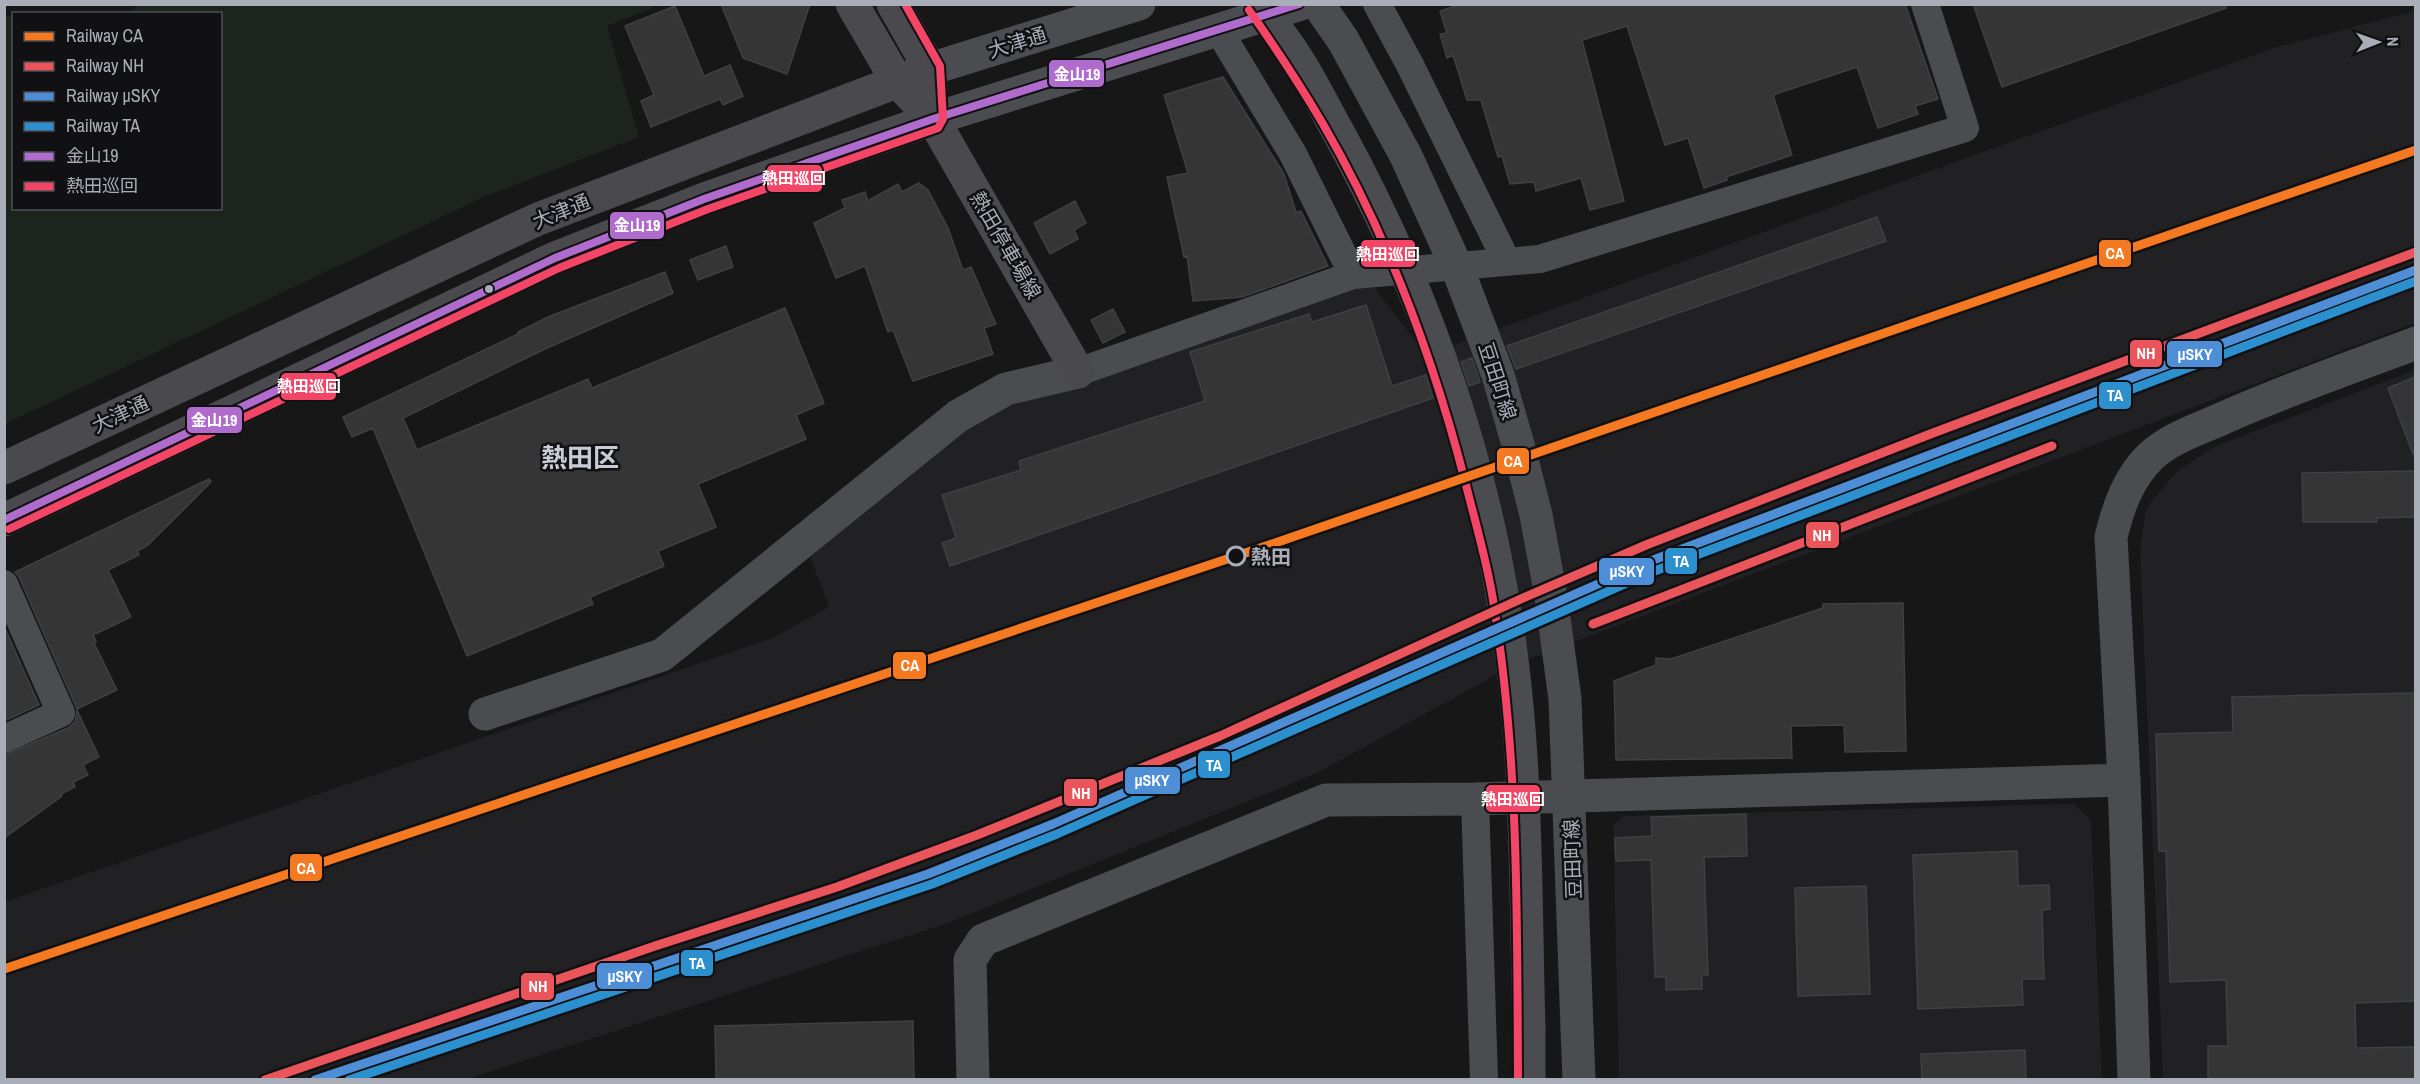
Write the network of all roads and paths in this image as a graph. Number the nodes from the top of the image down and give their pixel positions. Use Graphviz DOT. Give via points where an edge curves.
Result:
graph roads {
  1 [pos="852,4"];
  2 [pos="892,4"];
  3 [pos="1139,4"];
  4 [pos="1258,4"];
  5 [pos="1301,4"];
  6 [pos="1318,4"];
  7 [pos="1377,4"];
  8 [pos="1925,4"];
  9 [pos="1218,29"];
  10 [pos="930,69"];
  11 [pos="897,81"];
  12 [pos="933,119"];
  13 [pos="1506,260"];
  14 [pos="1353,275"];
  15 [pos="2415,343"];
  16 [pos="1078,372"];
  17 [pos="4,468"];
  18 [pos="4,520"];
  19 [pos="4,584"];
  20 [pos="485,714"];
  21 [pos="4,739"];
  22 [pos="2124,780"];
  23 [pos="1475,799"];
  24 [pos="973,1080"];
  25 [pos="1484,1080"];
  26 [pos="1529,1080"];
  27 [pos="1579,1080"];
  28 [pos="2134,1080"];
  1 -- 11 [label="main road, 熱田停車場線"];
  2 -- 10 [label="main road, 熱田停車場線"];
  3 -- 10 [label="street, 大津通"];
  4 -- 26 [label="street, bridge" via="1296,57 1362,177 1412,281 1452,391 1473,465 1505,612 1516,703 1524,819"];
  5 -- 9 [label="street, 大津通"];
  6 -- 27 [label="street, 豆田町線, bridge" via="1343,40 1416,177 1462,281 1498,375 1520,448 1551,596 1565,699"];
  7 -- 13 [label="street"];
  8 -- 13 [label="street" via="1965,128 1540,259"];
  9 -- 12 [label="street, 大津通"];
  9 -- 14 [label="street" via="1293,154"];
  10 -- 11 [label="main road, 大津通"];
  10 -- 12 [label="main road, 熱田停車場線"];
  11 -- 12 [label="main road, 熱田停車場線"];
  11 -- 17 [label="main road, 大津通" via="538,219"];
  12 -- 16 [label="main road, 熱田停車場線"];
  12 -- 18 [label="main road, 大津通" via="704,199 555,258"];
  13 -- 14 [label="street"];
  14 -- 16 [label="street"];
  15 -- 22 [label="street" via="2245,408 2179,438 2151,456 2130,483 2111,537"];
  16 -- 20 [label="street" via="1006,389 957,416 662,655"];
  19 -- 21 [label="street" via="61,713"];
  22 -- 23 [label="street"];
  22 -- 28 [label="street"];
  23 -- 24 [label="street" via="1326,800 982,940 970,960"];
  23 -- 25 [label="street"];
}
